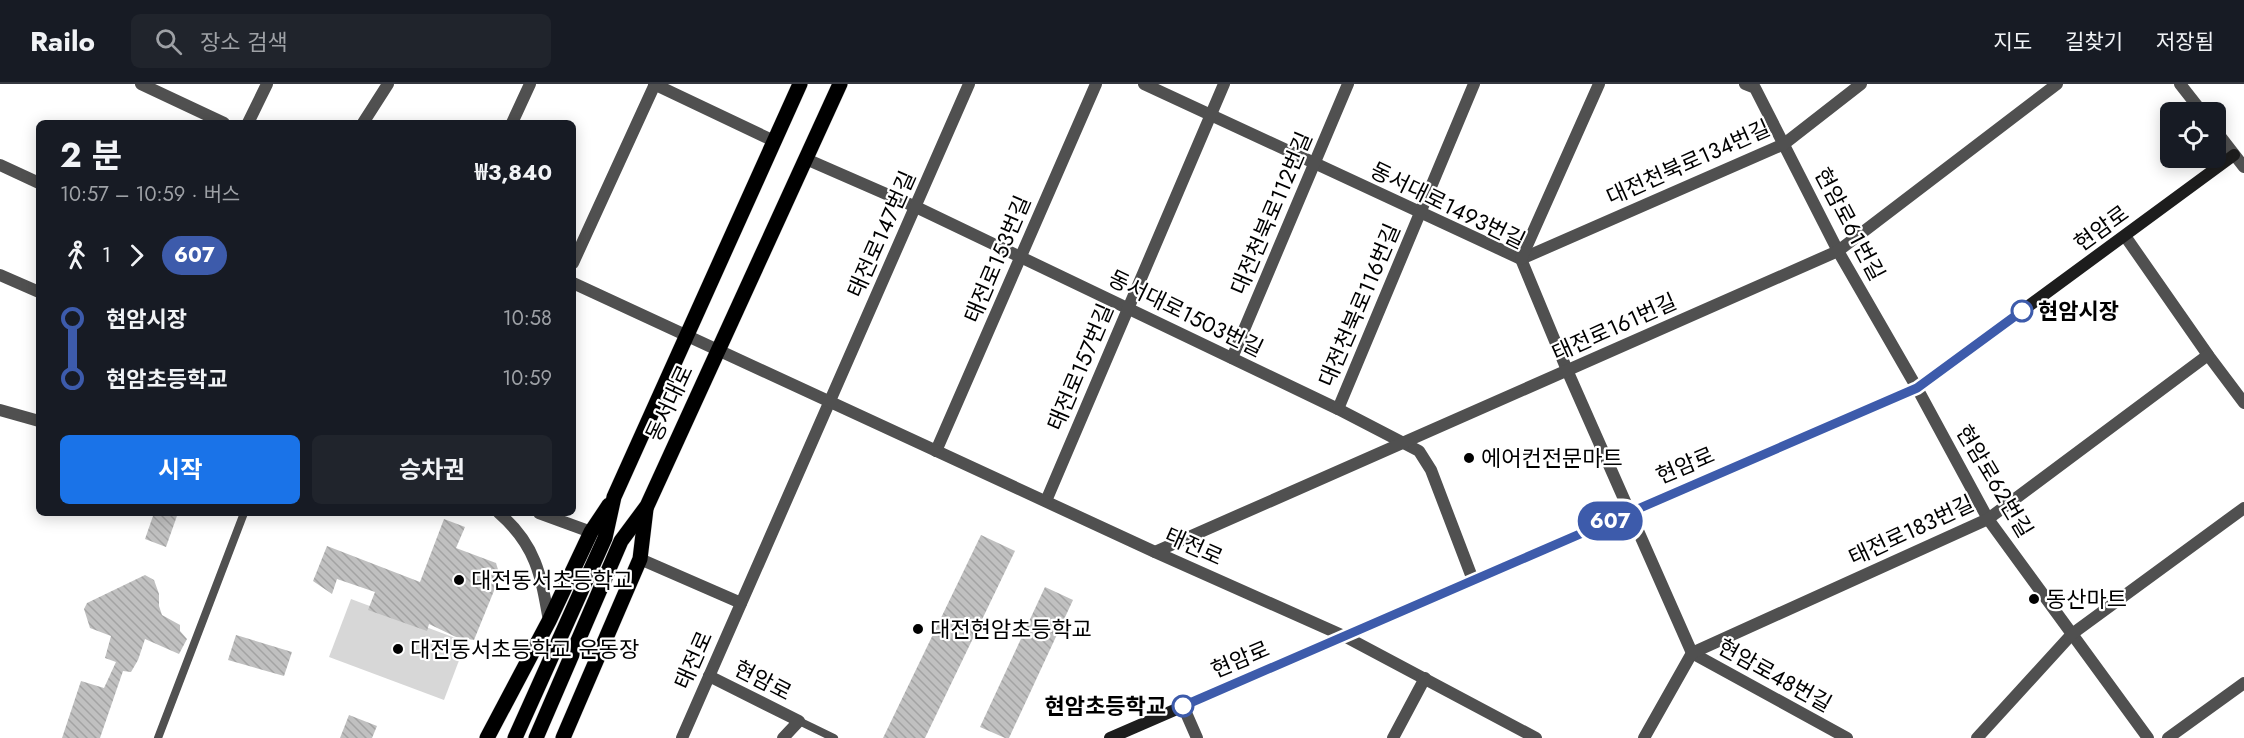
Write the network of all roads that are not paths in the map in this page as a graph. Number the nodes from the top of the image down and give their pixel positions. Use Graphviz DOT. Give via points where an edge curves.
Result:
graph roads {
  1 [pos="141,84"];
  2 [pos="267,84"];
  3 [pos="388,84"];
  4 [pos="530,84"];
  5 [pos="654,84"];
  6 [pos="800,84"];
  7 [pos="840,84"];
  8 [pos="969,84"];
  9 [pos="1096,84"];
  10 [pos="1144,84"];
  11 [pos="1224,84"];
  12 [pos="1348,84"];
  13 [pos="1474,84"];
  14 [pos="1599,84"];
  15 [pos="1861,84"];
  16 [pos="2057,84"];
  17 [pos="2180,84"];
  18 [pos="1752,86"];
  19 [pos="2194,102"];
  20 [pos="1211,115"];
  21 [pos="218,120"];
  22 [pos="249,120"];
  23 [pos="365,120"];
  24 [pos="513,120"];
  25 [pos="774,141"];
  26 [pos="1784,144"];
  27 [pos="2226,144"];
  28 [pos="2234,155"];
  29 [pos="806,159"];
  30 [pos="1315,163"];
  31 [pos="0,165"];
  32 [pos="2244,167"];
  33 [pos="36,182"];
  34 [pos="916,207"];
  35 [pos="1420,213"];
  36 [pos="2125,236"];
  37 [pos="1838,251"];
  38 [pos="576,256"];
  39 [pos="1020,257"];
  40 [pos="1521,260"];
  41 [pos="0,275"];
  42 [pos="576,284"];
  43 [pos="36,291"];
  44 [pos="1128,309"];
  45 [pos="687,336"];
  46 [pos="718,350"];
  47 [pos="2208,355"];
  48 [pos="1232,358"];
  49 [pos="1567,370"];
  50 [pos="1917,388"];
  51 [pos="831,402"];
  52 [pos="2244,403"];
  53 [pos="0,410"];
  54 [pos="1338,410"];
  55 [pos="36,420"];
  56 [pos="1404,442"];
  57 [pos="936,451"];
  58 [pos="614,498"];
  59 [pos="1046,501"];
  60 [pos="646,506"];
  61 [pos="2244,508"];
  62 [pos="1630,512"];
  63 [pos="243,516"];
  64 [pos="502,516"];
  65 [pos="547,516"];
  66 [pos="1988,519"];
  67 [pos="591,532"];
  68 [pos="1155,552"];
  69 [pos="640,559"];
  70 [pos="1473,580"];
  71 [pos="741,603"];
  72 [pos="549,621"];
  73 [pos="2072,634"];
  74 [pos="1346,637"];
  75 [pos="1692,653"];
  76 [pos="709,676"];
  77 [pos="1425,678"];
  78 [pos="2244,683"];
  79 [pos="1183,706"];
  80 [pos="799,721"];
  81 [pos="158,738"];
  82 [pos="487,738"];
  83 [pos="515,738"];
  84 [pos="536,738"];
  85 [pos="563,738"];
  86 [pos="682,738"];
  87 [pos="783,738"];
  88 [pos="834,738"];
  89 [pos="1110,738"];
  90 [pos="1197,738"];
  91 [pos="1393,738"];
  92 [pos="1536,738"];
  93 [pos="1644,738"];
  94 [pos="1846,738"];
  95 [pos="1977,738"];
  96 [pos="2148,738"];
  97 [pos="2168,738"];
  1 -- 21 [label="street"];
  2 -- 22 [label="street"];
  3 -- 23 [label="street"];
  4 -- 24 [label="street"];
  5 -- 25 [label="street"];
  5 -- 38 [label="street"];
  6 -- 25 [label="main road, 동서대로"];
  7 -- 29 [label="main road, 동서대로"];
  8 -- 34 [label="street, 태전로147번길"];
  9 -- 39 [label="street, 태전로153번길"];
  10 -- 20 [label="street, 동서대로1493번길"];
  11 -- 20 [label="street, 태전로157번길"];
  12 -- 30 [label="street, 대전천북로112번길"];
  13 -- 35 [label="street, 대전천북로116번길"];
  14 -- 40 [label="street"];
  15 -- 26 [label="street, 대전천북로134번길"];
  16 -- 37 [label="street, 태전로161번길"];
  17 -- 19 [label="street"];
  18 -- 26 [label="street, 현암로61번길"];
  20 -- 30 [label="street, 동서대로1493번길"];
  20 -- 44 [label="street, 태전로157번길"];
  25 -- 45 [label="main road, 동서대로"];
  26 -- 37 [label="street, 현암로61번길"];
  26 -- 40 [label="street, 대전천북로134번길"];
  27 -- 28 [label="street"];
  28 -- 32 [label="street"];
  28 -- 36 [label="main road, 현암로"];
  29 -- 34 [label="street, 동서대로1503번길"];
  29 -- 46 [label="main road, 동서대로"];
  30 -- 35 [label="street, 동서대로1493번길"];
  30 -- 48 [label="street, 대전천북로112번길"];
  31 -- 33 [label="street"];
  34 -- 39 [label="street, 동서대로1503번길"];
  34 -- 51 [label="street, 태전로147번길"];
  35 -- 40 [label="street, 동서대로1493번길"];
  35 -- 54 [label="street, 대전천북로116번길"];
  36 -- 47 [label="street"];
  36 -- 50 [label="main road, 현암로"];
  37 -- 49 [label="street, 태전로161번길"];
  37 -- 50 [label="street, 현암로61번길"];
  39 -- 44 [label="street, 동서대로1503번길"];
  39 -- 57 [label="street, 태전로153번길"];
  40 -- 49 [label="street, 동서대로1493번길"];
  41 -- 43 [label="street"];
  42 -- 45 [label="street, 태전로"];
  44 -- 48 [label="street, 동서대로1503번길"];
  44 -- 59 [label="street, 태전로157번길"];
  45 -- 46 [label="street, 태전로"];
  45 -- 58 [label="main road, 동서대로"];
  46 -- 51 [label="street, 태전로"];
  46 -- 60 [label="main road, 동서대로"];
  47 -- 52 [label="street"];
  47 -- 66 [label="street, 태전로183번길"];
  48 -- 54 [label="street, 동서대로1503번길"];
  49 -- 56 [label="street, 태전로161번길"];
  49 -- 62 [label="street, 동서대로1493번길"];
  50 -- 62 [label="main road, 현암로"];
  50 -- 66 [label="street, 현암로62번길"];
  51 -- 57 [label="street, 태전로"];
  51 -- 71 [label="street, 태전로"];
  53 -- 55 [label="street"];
  54 -- 56 [label="street, 동서대로1503번길"];
  56 -- 68 [label="street, 태전로161번길"];
  56 -- 70 [label="street, 동서대로1503번길" via="1419,451 1431,471"];
  57 -- 59 [label="street, 태전로"];
  58 -- 67 [label="main road"];
  58 -- 83 [label="main road, 동서대로" via="605,538"];
  59 -- 68 [label="street, 태전로"];
  60 -- 69 [label="main road"];
  60 -- 84 [label="main road, 동서대로" via="621,541"];
  61 -- 73 [label="street"];
  62 -- 70 [label="main road, 현암로"];
  62 -- 75 [label="street, 현암로48번길"];
  63 -- 81 [label="lane"];
  64 -- 72 [label="street" via="531,550 541,575"];
  65 -- 67 [label="street"];
  66 -- 73 [label="street, 현암로62번길"];
  66 -- 75 [label="street, 태전로183번길"];
  67 -- 72 [label="main road"];
  68 -- 74 [label="street, 태전로"];
  69 -- 71 [label="street"];
  69 -- 85 [label="main road"];
  70 -- 74 [label="main road, 현암로"];
  71 -- 76 [label="street, 태전로"];
  72 -- 82 [label="main road"];
  73 -- 95 [label="street"];
  73 -- 96 [label="street, 현암로62번길"];
  74 -- 77 [label="street, 태전로"];
  74 -- 79 [label="main road, 현암로"];
  75 -- 93 [label="street"];
  75 -- 94 [label="street, 현암로48번길"];
  76 -- 80 [label="street, 현암로"];
  76 -- 86 [label="street, 태전로"];
  77 -- 91 [label="street"];
  77 -- 92 [label="street, 태전로"];
  78 -- 97 [label="street"];
  79 -- 89 [label="main road, 현암로"];
  79 -- 90 [label="street"];
  80 -- 87 [label="street, 현암로"];
  80 -- 88 [label="lane, 현암로"];
}
